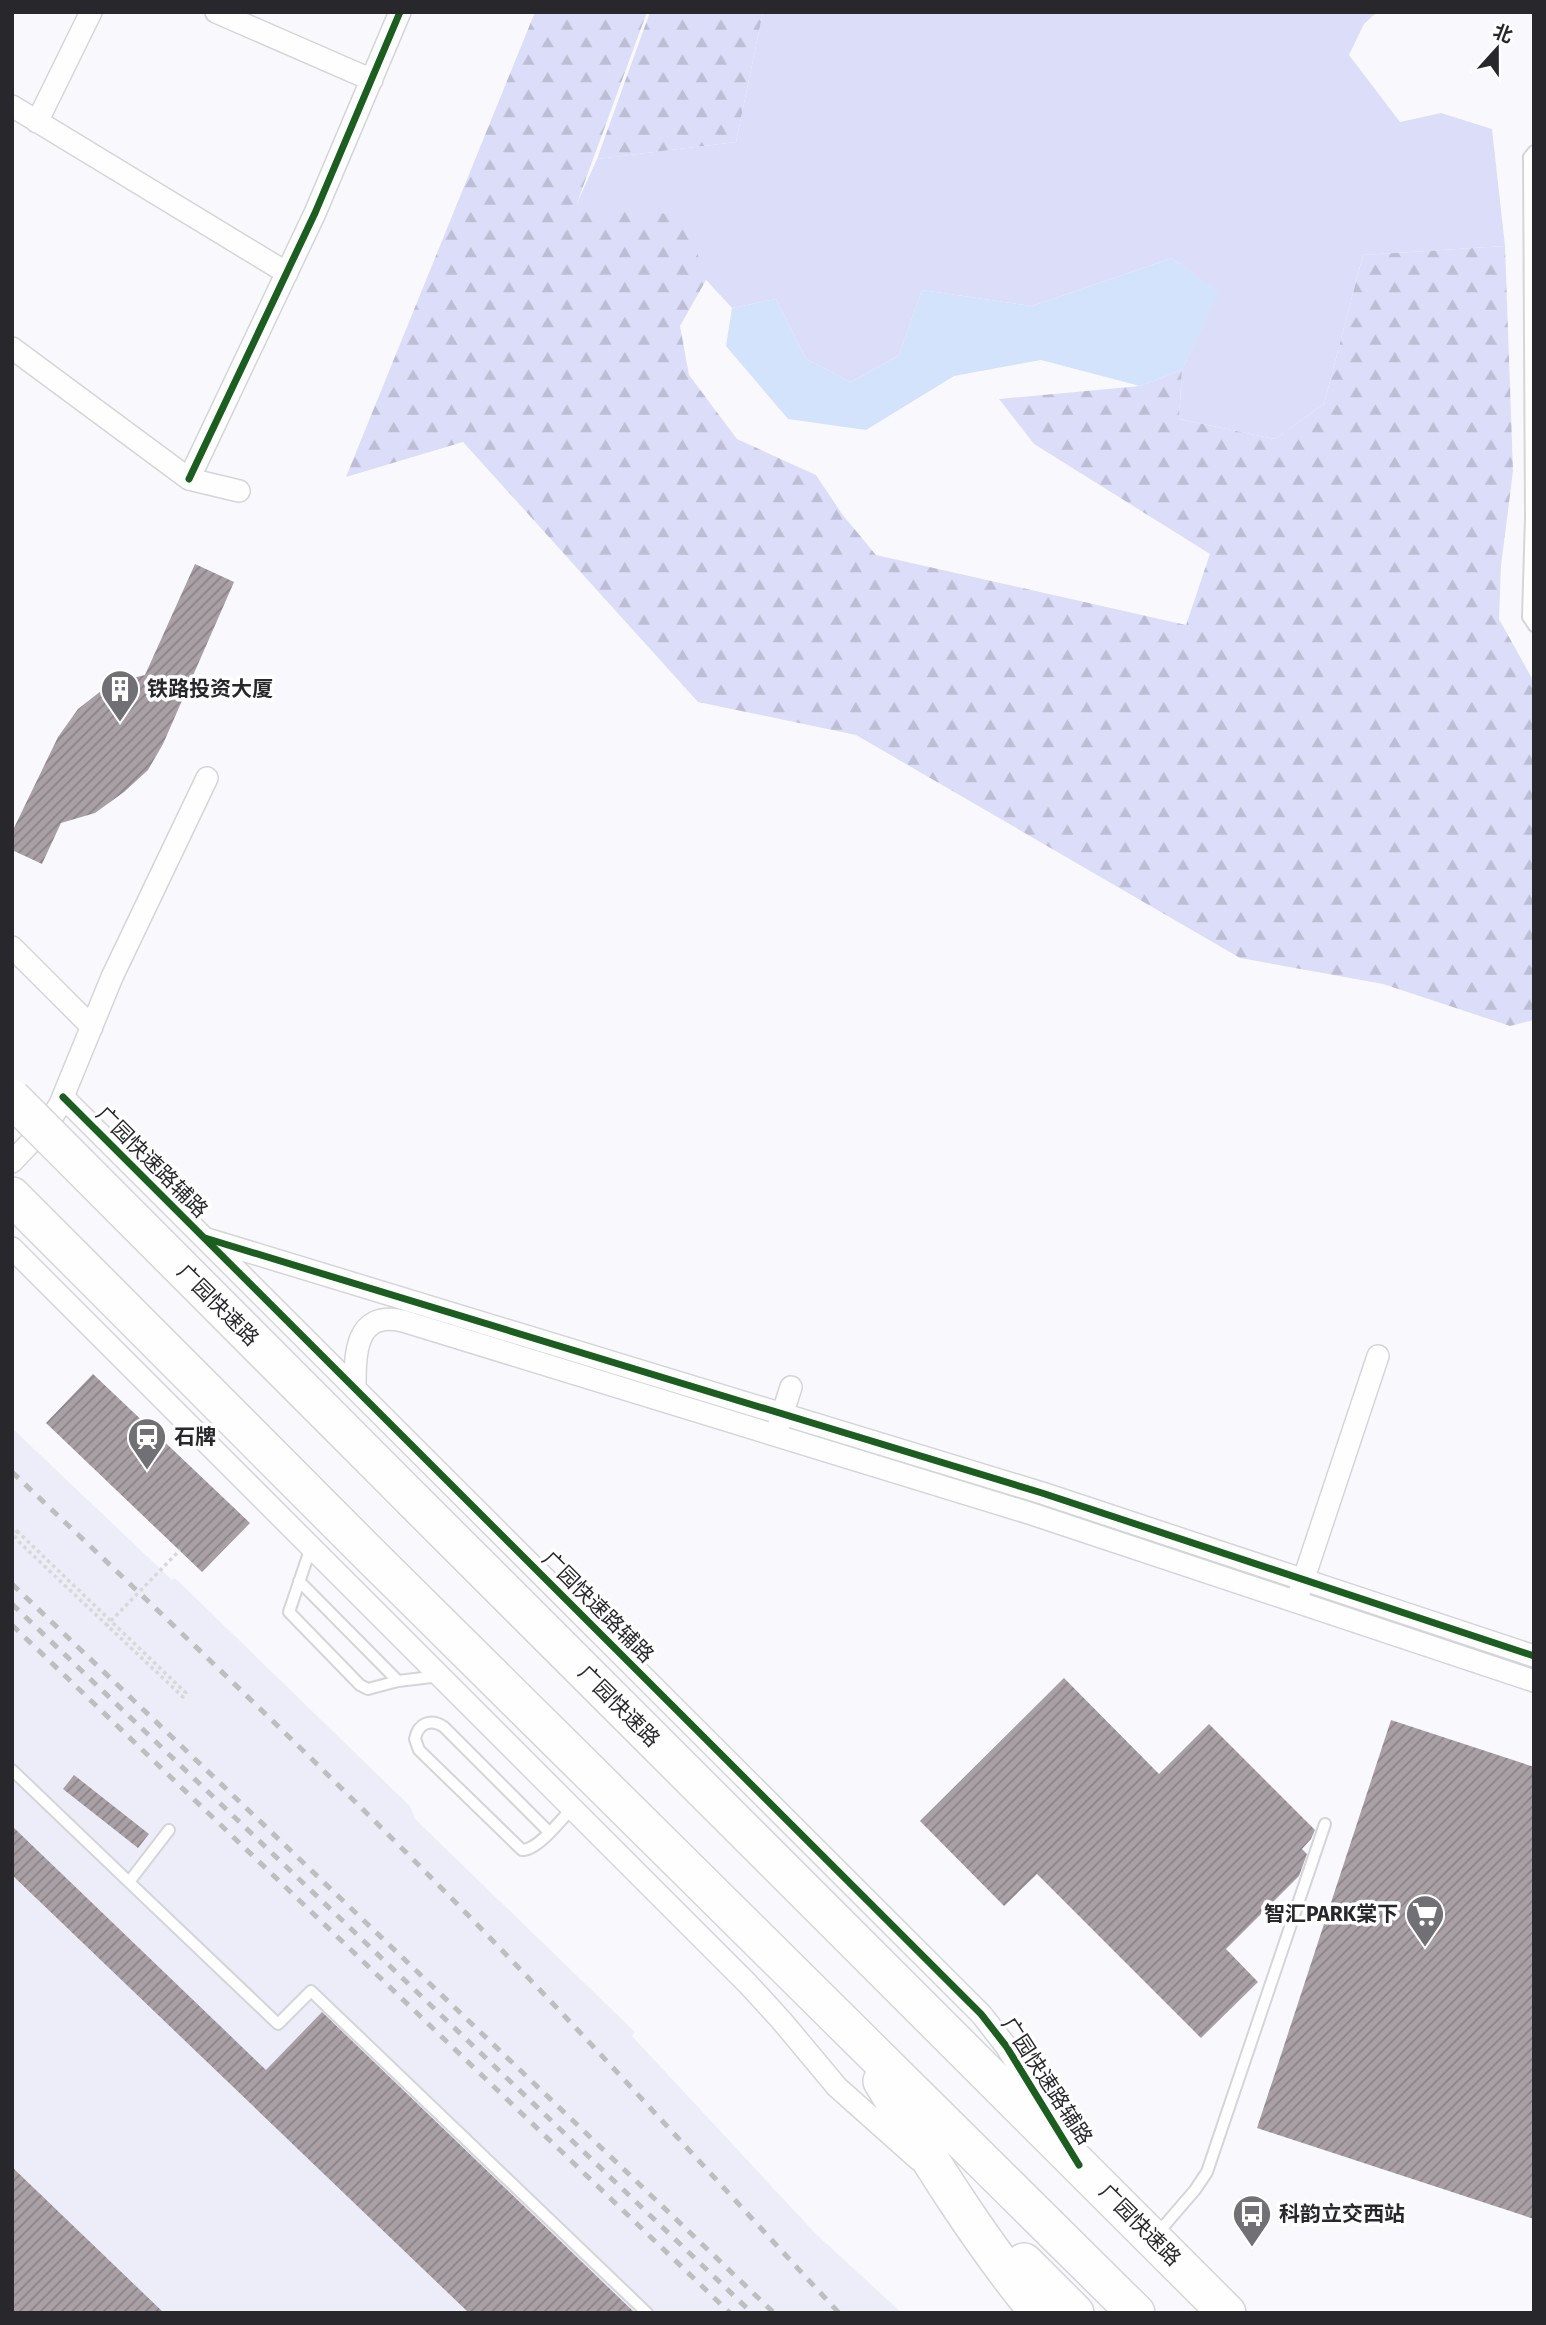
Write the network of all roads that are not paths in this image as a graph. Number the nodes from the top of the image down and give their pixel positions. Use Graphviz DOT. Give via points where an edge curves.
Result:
graph roads {
  1 [pos="91,12"];
  2 [pos="216,12"];
  3 [pos="400,12"];
  4 [pos="372,80"];
  5 [pos="12,106"];
  6 [pos="37,122"];
  7 [pos="1534,151"];
  8 [pos="287,273"];
  9 [pos="12,348"];
  10 [pos="189,479"];
  11 [pos="239,491"];
  12 [pos="1532,517"];
  13 [pos="1534,626"];
  14 [pos="207,778"];
  15 [pos="12,947"];
  16 [pos="92,1027"];
  17 [pos="63,1097"];
  18 [pos="12,1098"];
  19 [pos="12,1162"];
  20 [pos="12,1196"];
  21 [pos="203,1237"];
  22 [pos="12,1248"];
  23 [pos="1378,1356"];
  24 [pos="791,1387"];
  25 [pos="355,1388"];
  26 [pos="782,1415"];
  27 [pos="776,1436"];
  28 [pos="311,1547"];
  29 [pos="1303,1580"];
  30 [pos="299,1581"];
  31 [pos="1296,1602"];
  32 [pos="1534,1656"];
  33 [pos="440,1676"];
  34 [pos="398,1681"];
  35 [pos="1534,1681"];
  36 [pos="12,1770"];
  37 [pos="572,1808"];
  38 [pos="1325,1824"];
  39 [pos="169,1830"];
  40 [pos="550,1832"];
  41 [pos="129,1882"];
  42 [pos="856,2038"];
  43 [pos="1079,2165"];
  44 [pos="939,2177"];
  45 [pos="1153,2239"];
  46 [pos="647,2313"];
  47 [pos="1039,2313"];
  48 [pos="1075,2313"];
  49 [pos="1136,2313"];
  50 [pos="1227,2313"];
  1 -- 6 [label="street"];
  2 -- 4 [label="street"];
  3 -- 4 [label="street"];
  4 -- 8 [label="street"];
  5 -- 6 [label="street"];
  6 -- 8 [label="street"];
  7 -- 12 [label="lane" via="1529,158"];
  8 -- 10 [label="street"];
  9 -- 10 [label="street"];
  10 -- 11 [label="street"];
  12 -- 13 [label="lane" via="1528,617"];
  14 -- 16 [label="street"];
  15 -- 16 [label="street"];
  16 -- 17 [label="street"];
  17 -- 19 [label="street" via="48,1125"];
  17 -- 21 [label="street, 广园快速路辅路"];
  18 -- 43 [label="highway, 广园快速路, bridge"];
  20 -- 42 [label="highway"];
  21 -- 25 [label="street, 广园快速路辅路"];
  21 -- 26 [label="street"];
  22 -- 28 [label="street"];
  23 -- 29 [label="street"];
  24 -- 26 [label="street"];
  25 -- 27 [label="street" via="356,1354 364,1332 378,1320 394,1319"];
  25 -- 43 [label="street, 广园快速路辅路" via="981,2014 1006,2046"];
  26 -- 27 [label="street"];
  26 -- 29 [label="street" via="1094,1510"];
  27 -- 31 [label="street" via="1055,1521"];
  28 -- 30 [label="lane"];
  28 -- 33 [label="street"];
  29 -- 31 [label="street"];
  29 -- 32 [label="street"];
  30 -- 34 [label="lane"];
  30 -- 34 [label="lane" via="289,1607 291,1616 362,1687"];
  31 -- 35 [label="street"];
  33 -- 34 [label="lane"];
  33 -- 37 [label="street"];
  36 -- 41 [label="lane"];
  37 -- 40 [label="lane"];
  37 -- 44 [label="street" via="767,2004 837,2087"];
  38 -- 45 [label="lane" via="1207,2172"];
  39 -- 41 [label="lane"];
  40 -- 40 [label="lane" via="444,1727 429,1722 419,1728 415,1739 419,1750 516,1846 528,1850"];
  41 -- 46 [label="lane" via="278,2024 311,1991"];
  42 -- 44 [label="highway"];
  42 -- 49 [label="highway"];
  43 -- 45 [label="highway, 广园快速路"];
  44 -- 47 [label="highway"];
  44 -- 48 [label="highway"];
  45 -- 50 [label="highway, 广园快速路"];
}
